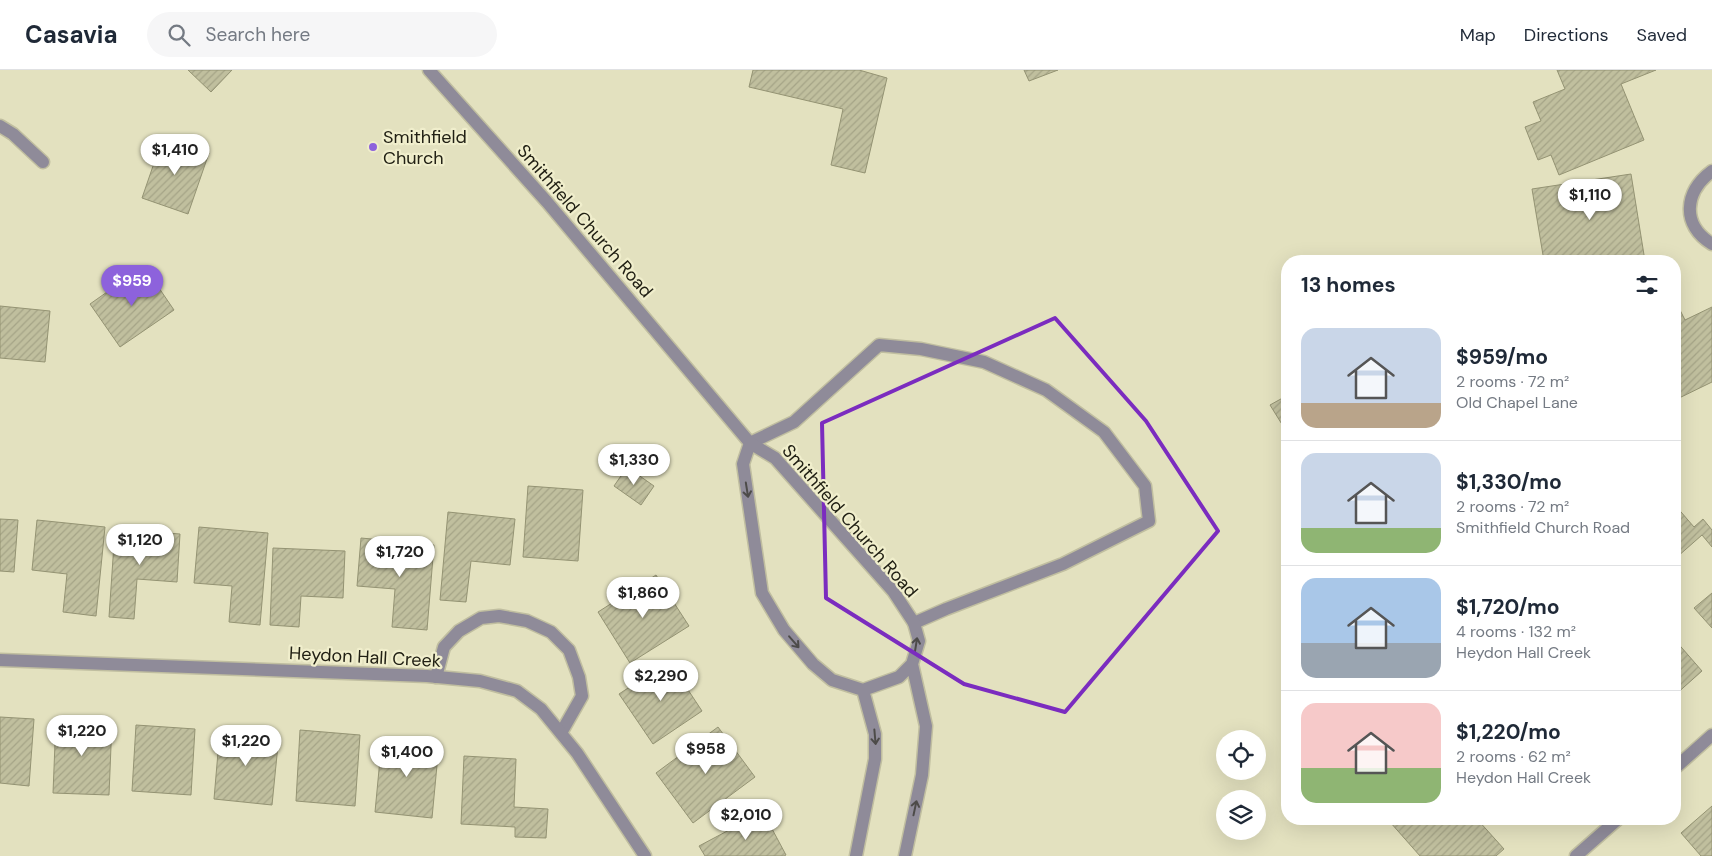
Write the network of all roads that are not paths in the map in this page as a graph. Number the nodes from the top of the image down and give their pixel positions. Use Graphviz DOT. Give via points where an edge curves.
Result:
graph roads {
  1 [pos="429,70"];
  2 [pos="0,126"];
  3 [pos="42,162"];
  4 [pos="1712,171"];
  5 [pos="1712,244"];
  6 [pos="750,443"];
  7 [pos="914,623"];
  8 [pos="0,660"];
  9 [pos="912,664"];
  10 [pos="436,677"];
  11 [pos="863,690"];
  12 [pos="561,733"];
  13 [pos="1712,735"];
  14 [pos="1681,763"];
  15 [pos="1611,825"];
  16 [pos="645,856"];
  17 [pos="856,856"];
  18 [pos="905,856"];
  19 [pos="1576,856"];
  1 -- 6 [label="street, Smithfield Church Road" via="547,202"];
  2 -- 3 [label="street"];
  4 -- 5 [label="street" via="1696,186 1689,209 1693,226 1703,239"];
  6 -- 7 [label="street, Smithfield Church Road" via="775,458 894,591"];
  6 -- 7 [label="street" via="794,422 879,345 921,349 984,362 1046,390 1104,432 1144,486 1149,520 1063,564"];
  6 -- 11 [label="street, one-way" via="743,464 762,593 784,630 813,664 832,680"];
  9 -- 7 [label="street, Smithfield Church Road, one-way" via="919,641"];
  8 -- 10 [label="street, Heydon Hall Creek"];
  9 -- 11 [label="street" via="899,677"];
  18 -- 9 [label="street, one-way" via="922,775 926,726"];
  10 -- 12 [label="street, Heydon Hall Creek" via="480,681 517,691 542,709"];
  10 -- 12 [label="street" via="444,647 459,631 481,618 499,616 527,621 551,632 569,650 579,677 582,696"];
  11 -- 17 [label="street, one-way" via="875,734 876,760"];
  12 -- 16 [label="street, Heydon Hall Creek"];
  13 -- 14 [label="street"];
  15 -- 19 [label="street"];
}
